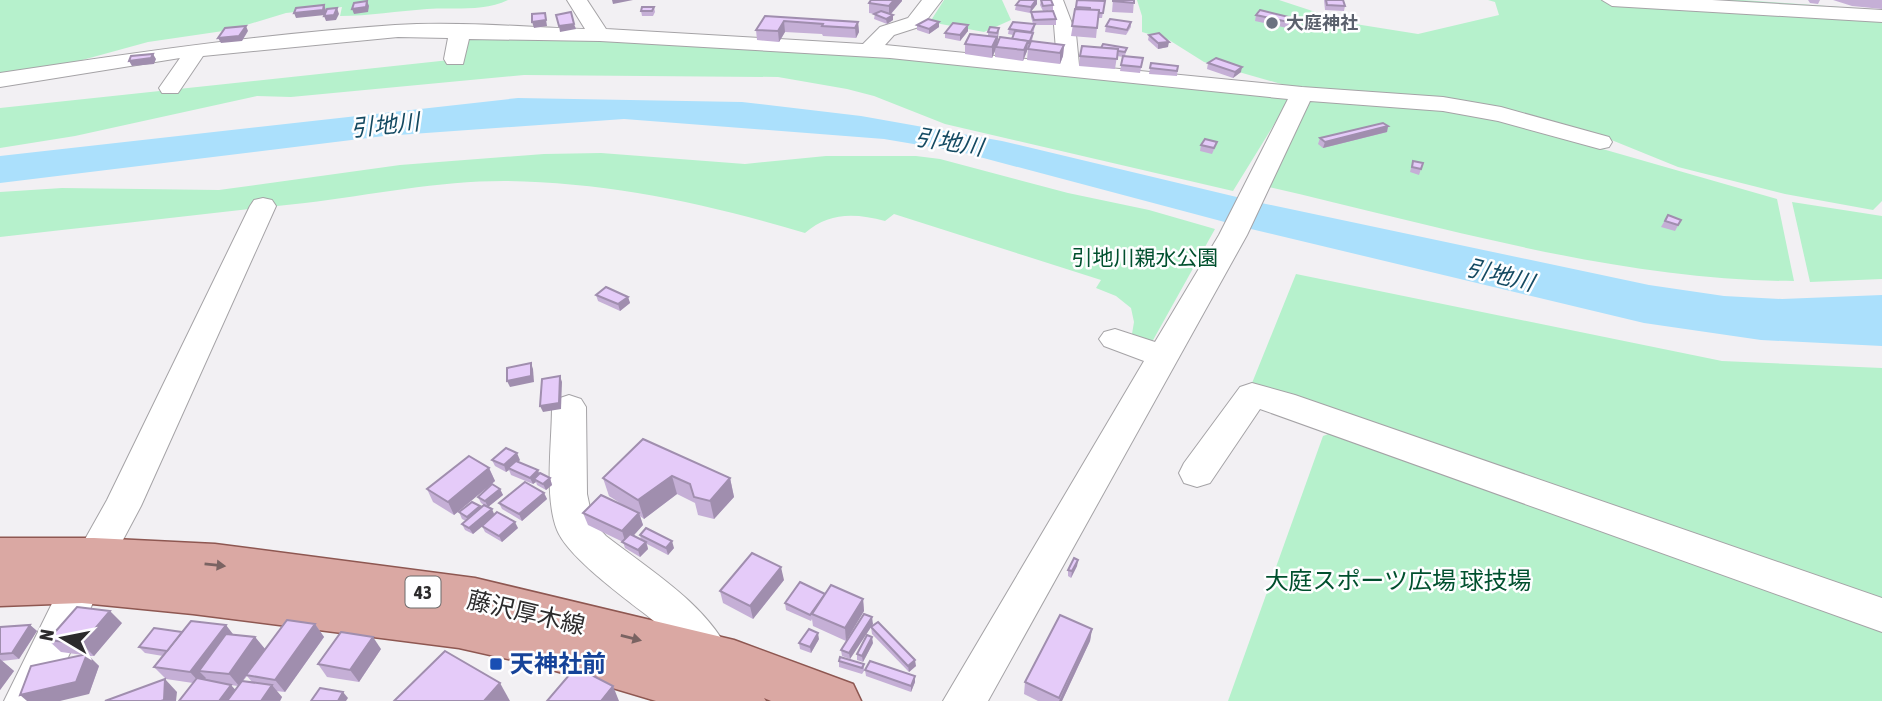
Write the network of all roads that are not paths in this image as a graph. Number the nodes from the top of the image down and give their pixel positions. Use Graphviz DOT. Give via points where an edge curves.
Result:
graph roads {
  1 [pos="578,0"];
  2 [pos="932,0"];
  3 [pos="1054,0"];
  4 [pos="1612,0"];
  5 [pos="1882,16"];
  6 [pos="460,30"];
  7 [pos="600,35"];
  8 [pos="196,50"];
  9 [pos="869,50"];
  10 [pos="454,60"];
  11 [pos="1069,70"];
  12 [pos="0,80"];
  13 [pos="170,88"];
  14 [pos="1302,94"];
  15 [pos="1600,142"];
  16 [pos="263,206"];
  17 [pos="1115,339"];
  18 [pos="1163,356"];
  19 [pos="569,407"];
  20 [pos="1197,473"];
  21 [pos="0,557"];
  22 [pos="88,570"];
  23 [pos="0,586"];
  24 [pos="1882,615"];
  25 [pos="710,657"];
  26 [pos="26,701"];
  27 [pos="739,701"];
  28 [pos="834,701"];
  29 [pos="965,701"];
  1 -- 7 [label="street"];
  2 -- 9 [label="street" via="915,22 887,31"];
  3 -- 11 [label="street" via="1067,36"];
  4 -- 5 [label="street"];
  6 -- 7 [label="street"];
  6 -- 8 [label="street" via="398,31"];
  6 -- 10 [label="street"];
  7 -- 9 [label="street"];
  8 -- 12 [label="street"];
  8 -- 13 [label="street"];
  9 -- 11 [label="street"];
  11 -- 14 [label="street"];
  14 -- 15 [label="street" via="1471,107"];
  14 -- 18 [label="street" via="1233,235"];
  16 -- 22 [label="street" via="123,506"];
  17 -- 18 [label="street"];
  18 -- 29 [label="street"];
  19 -- 25 [label="street" via="569,494 575,528 683,621"];
  20 -- 24 [label="street" via="1252,395"];
  21 -- 22 [label="main road, 藤沢厚木線 / 43"];
  22 -- 23 [label="main road, 藤沢厚木線 / 43"];
  22 -- 25 [label="main road, 藤沢厚木線 / 43, one-way" via="215,564 475,599"];
  22 -- 26 [label="street"];
  22 -- 27 [label="main road, 藤沢厚木線 / 43" via="193,593 458,626"];
  25 -- 28 [label="main road, 藤沢厚木線 / 43"];
}
